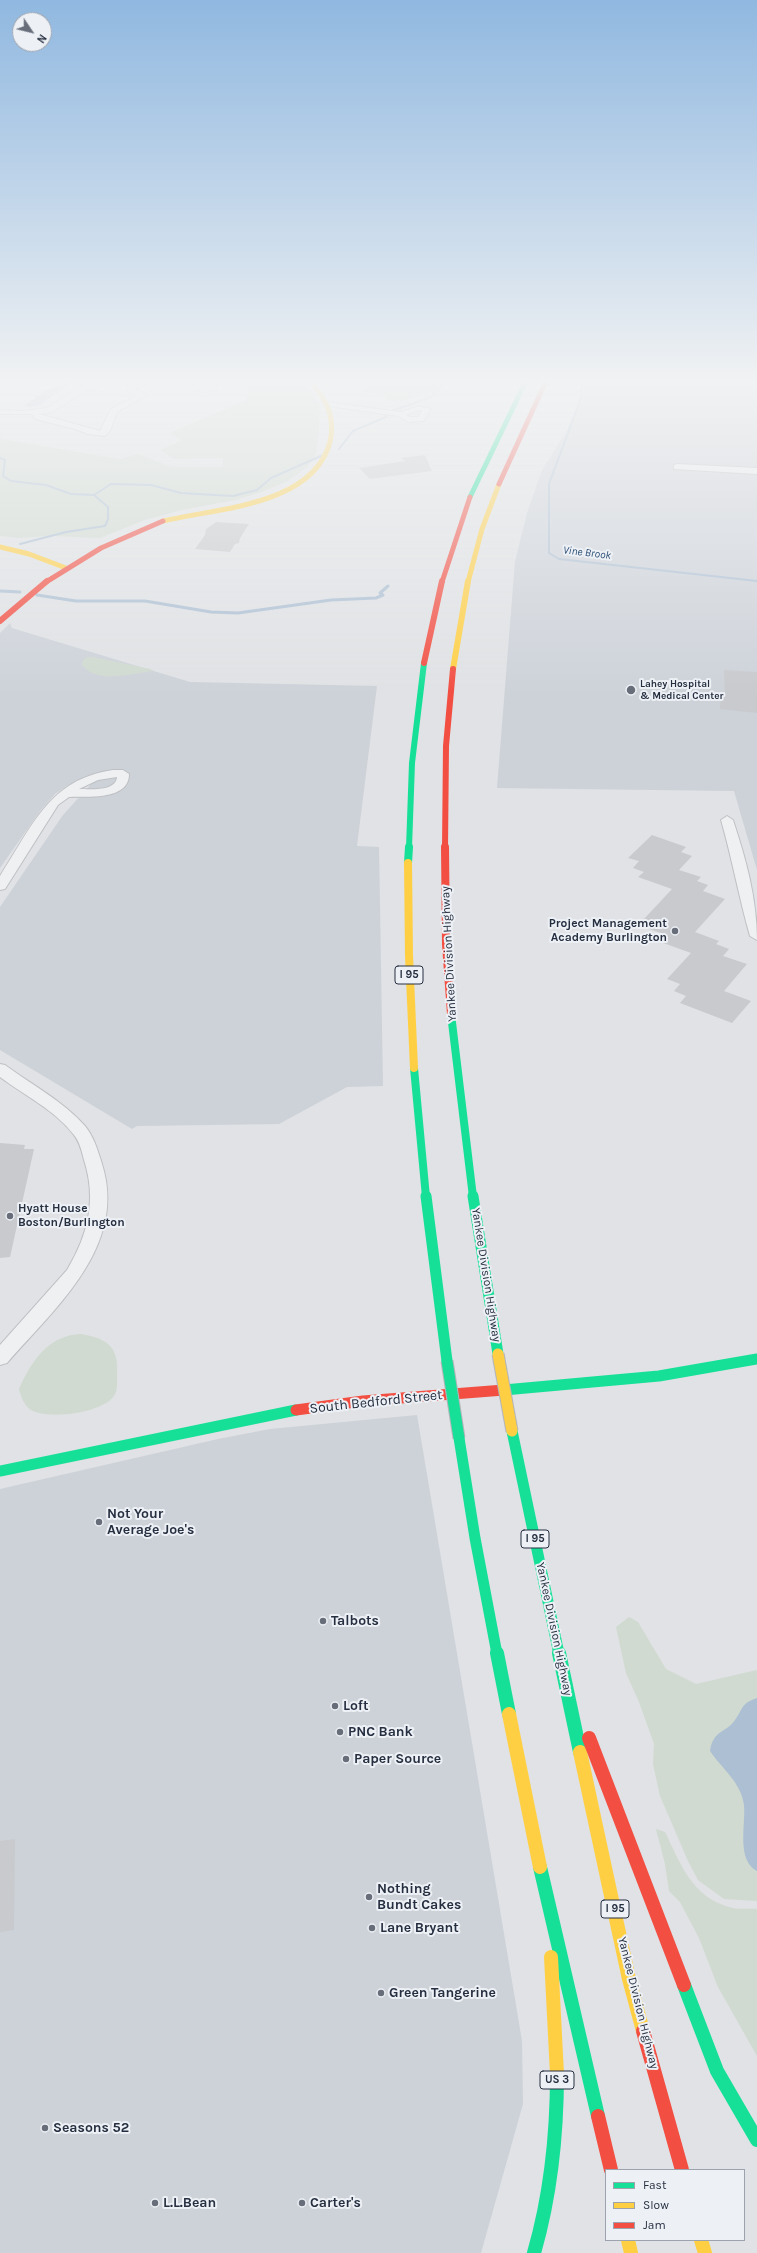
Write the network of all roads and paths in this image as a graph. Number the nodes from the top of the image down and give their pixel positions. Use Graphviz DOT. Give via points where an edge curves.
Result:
graph roads {
  1 [pos="295,484"];
  2 [pos="475,484"];
  3 [pos="500,484"];
  4 [pos="0,547"];
  5 [pos="66,568"];
  6 [pos="0,621"];
  7 [pos="65,793"];
  8 [pos="726,820"];
  9 [pos="0,886"];
  10 [pos="757,936"];
  11 [pos="0,1070"];
  12 [pos="0,1358"];
  13 [pos="757,1359"];
  14 [pos="0,1471"];
  15 [pos="558,1646"];
  16 [pos="549,1904"];
  17 [pos="757,2140"];
  18 [pos="611,2169"];
  19 [pos="682,2169"];
  20 [pos="628,2241"];
  21 [pos="702,2241"];
  22 [pos="534,2253"];
  23 [pos="631,2253"];
  24 [pos="705,2253"];
  1 -- 5 [label="main road" via="250,503 151,524"];
  2 -- 16 [label="main road, I 95, bridge" via="451,550 423,661 411,768 408,867 411,1026 420,1134 447,1361 474,1538 530,1823"];
  3 -- 15 [label="main road, Yankee Division Highway / I 95, bridge" via="474,556 458,631 449,695 445,766 447,962 457,1074 474,1204 498,1354"];
  4 -- 5 [label="main road"];
  5 -- 6 [label="main road" via="29,592"];
  7 -- 9 [label="street" via="49,808"];
  8 -- 10 [label="street" via="739,859 747,904"];
  11 -- 12 [label="street" via="64,1116 80,1132 94,1162 101,1196 95,1231 81,1262"];
  13 -- 14 [label="main road, South Bedford Street" via="705,1369 632,1378 363,1401 276,1413"];
  15 -- 17 [label="main road" via="609,1792 639,1863 678,1973 717,2071"];
  15 -- 19 [label="main road, Yankee Division Highway / I 95" via="630,1979"];
  16 -- 18 [label="main road, I 95"];
  16 -- 22 [label="main road, US 3" via="558,2136 547,2208"];
  20 -- 23 [label="main road"];
  21 -- 24 [label="main road"];
}
